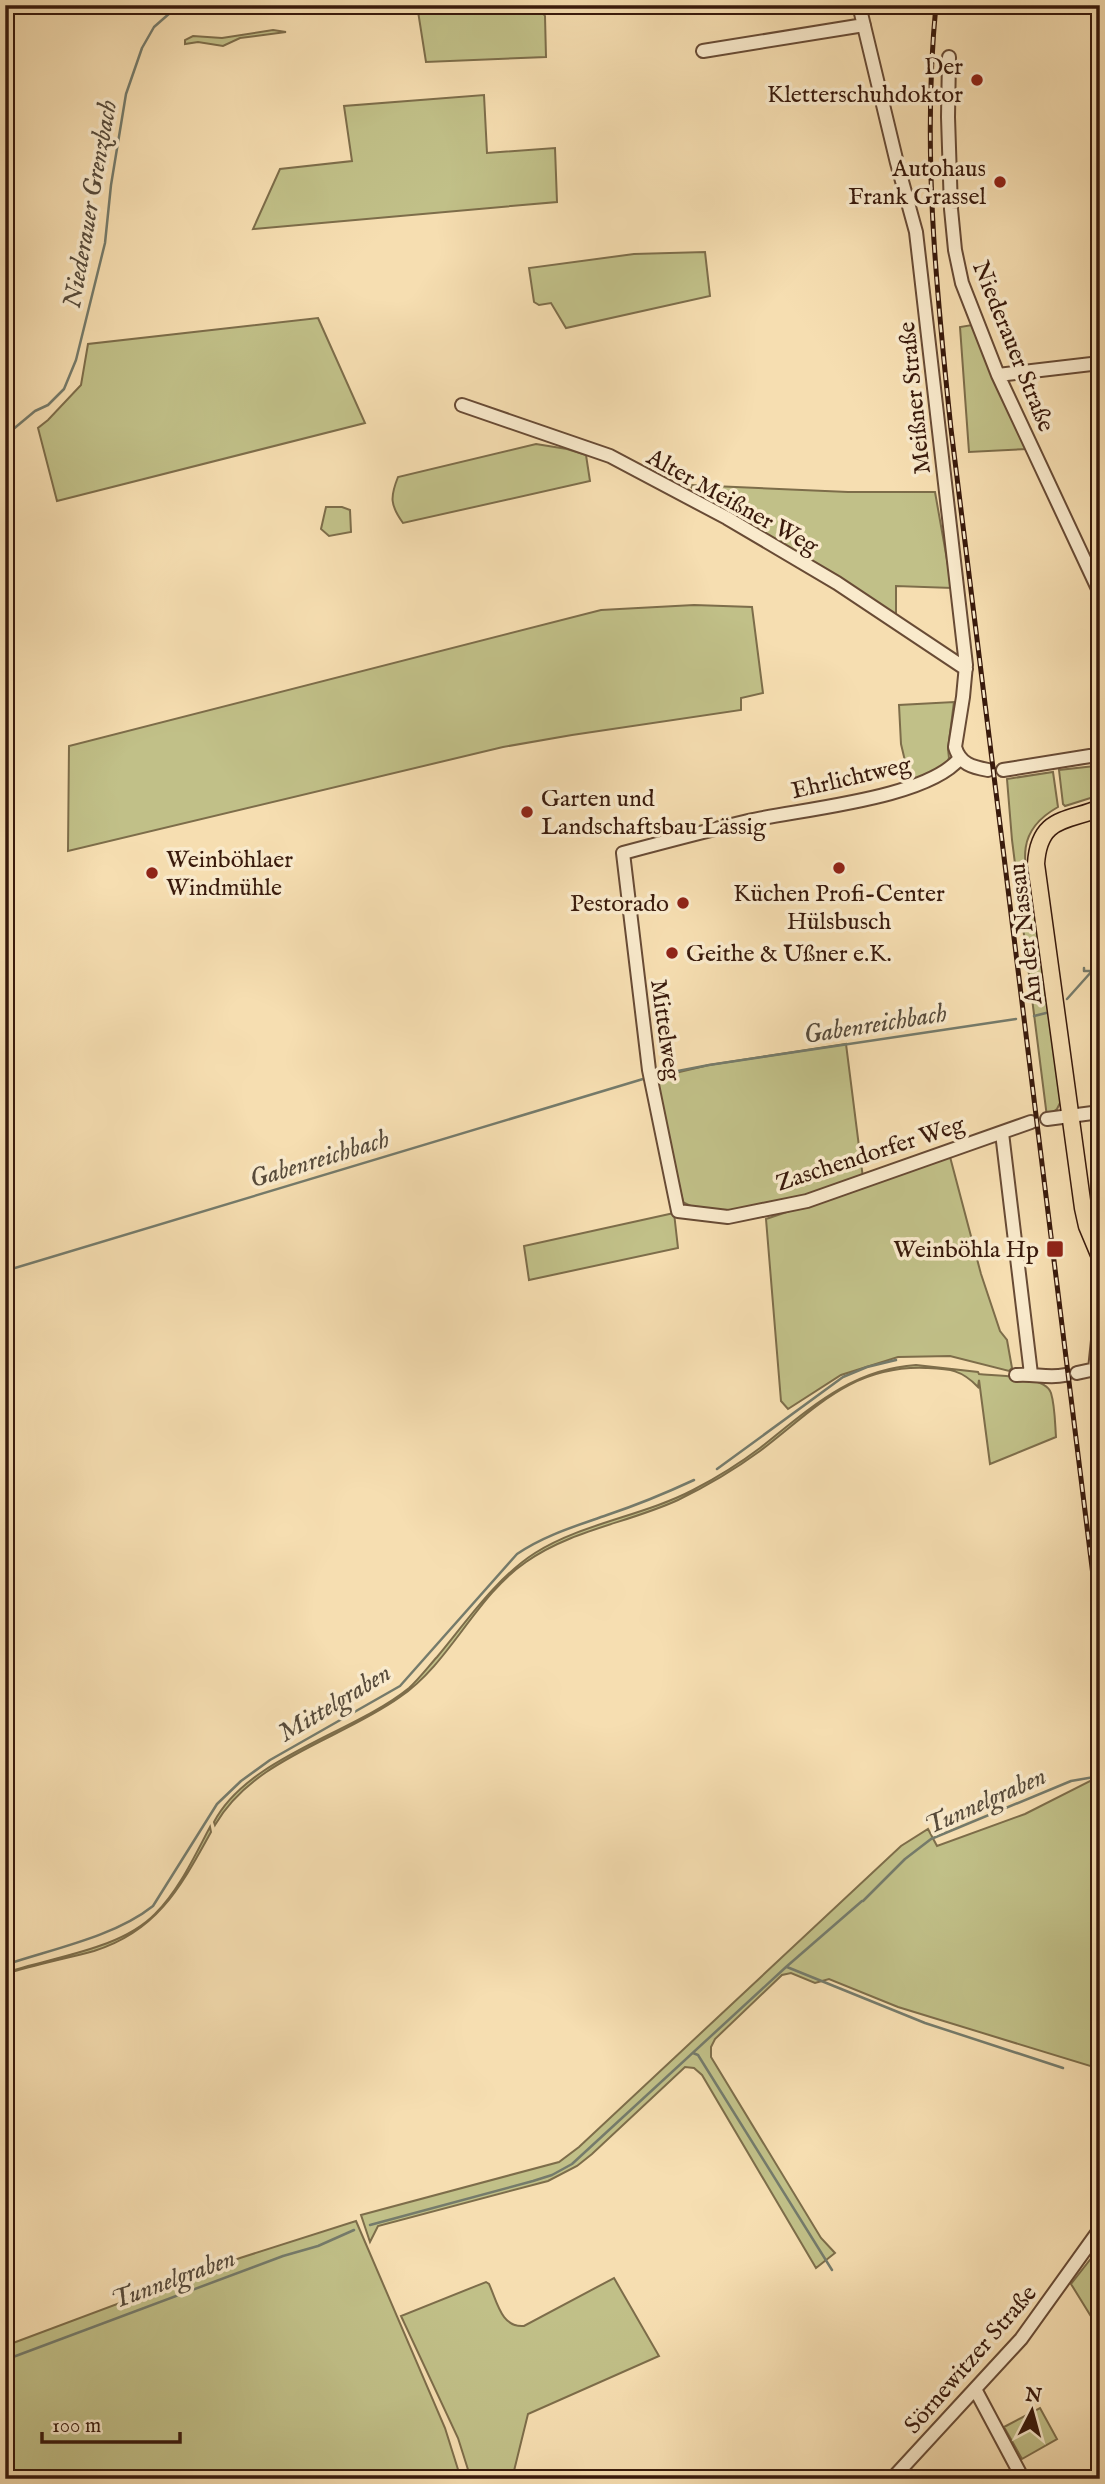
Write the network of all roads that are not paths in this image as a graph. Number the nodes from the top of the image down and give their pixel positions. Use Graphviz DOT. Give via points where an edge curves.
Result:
graph roads {
  1 [pos="859,5"];
  2 [pos="864,25"];
  3 [pos="703,51"];
  4 [pos="949,57"];
  5 [pos="1100,363"];
  6 [pos="998,375"];
  7 [pos="462,405"];
  8 [pos="1100,593"];
  9 [pos="966,669"];
  10 [pos="1100,756"];
  11 [pos="960,758"];
  12 [pos="988,770"];
  13 [pos="1003,770"];
  14 [pos="1100,808"];
  15 [pos="623,853"];
  16 [pos="1100,1112"];
  17 [pos="1072,1117"];
  18 [pos="1047,1119"];
  19 [pos="1031,1122"];
  20 [pos="1002,1133"];
  21 [pos="678,1211"];
  22 [pos="1100,1256"];
  23 [pos="1100,1321"];
  24 [pos="1097,1369"];
  25 [pos="1031,1374"];
  26 [pos="1016,1375"];
  27 [pos="1100,2229"];
  28 [pos="975,2389"];
  29 [pos="892,2479"];
  30 [pos="1023,2479"];
  1 -- 2 [label="street, Meißner Straße"];
  2 -- 3 [label="street"];
  2 -- 9 [label="street, Meißner Straße" via="916,232"];
  4 -- 6 [label="street, Niederauer Straße" via="948,158 956,250 965,293"];
  5 -- 6 [label="street"];
  6 -- 8 [label="street, Niederauer Straße"];
  7 -- 9 [label="street, Alter Meißner Weg" via="610,456 837,583"];
  9 -- 11 [label="street, Meißner Straße" via="955,741"];
  10 -- 13 [label="street"];
  11 -- 12 [label="street"];
  11 -- 15 [label="street, Ehrlichtweg" via="937,777 908,789 747,821"];
  14 -- 17 [label="main road, An der Nassau" via="1051,826 1037,851"];
  15 -- 21 [label="street, Mittelweg" via="649,1070"];
  16 -- 17 [label="street"];
  17 -- 18 [label="street"];
  17 -- 22 [label="main road, An der Nassau" via="1083,1208"];
  19 -- 20 [label="street, Zaschendorfer Weg"];
  20 -- 21 [label="street, Zaschendorfer Weg" via="807,1201 728,1217"];
  20 -- 25 [label="street"];
  23 -- 24 [label="street"];
  24 -- 25 [label="street" via="1065,1375"];
  25 -- 26 [label="street"];
  27 -- 28 [label="street, Sörnewitzer Straße" via="1021,2339"];
  28 -- 29 [label="street, Sörnewitzer Straße"];
  28 -- 30 [label="street"];
}
